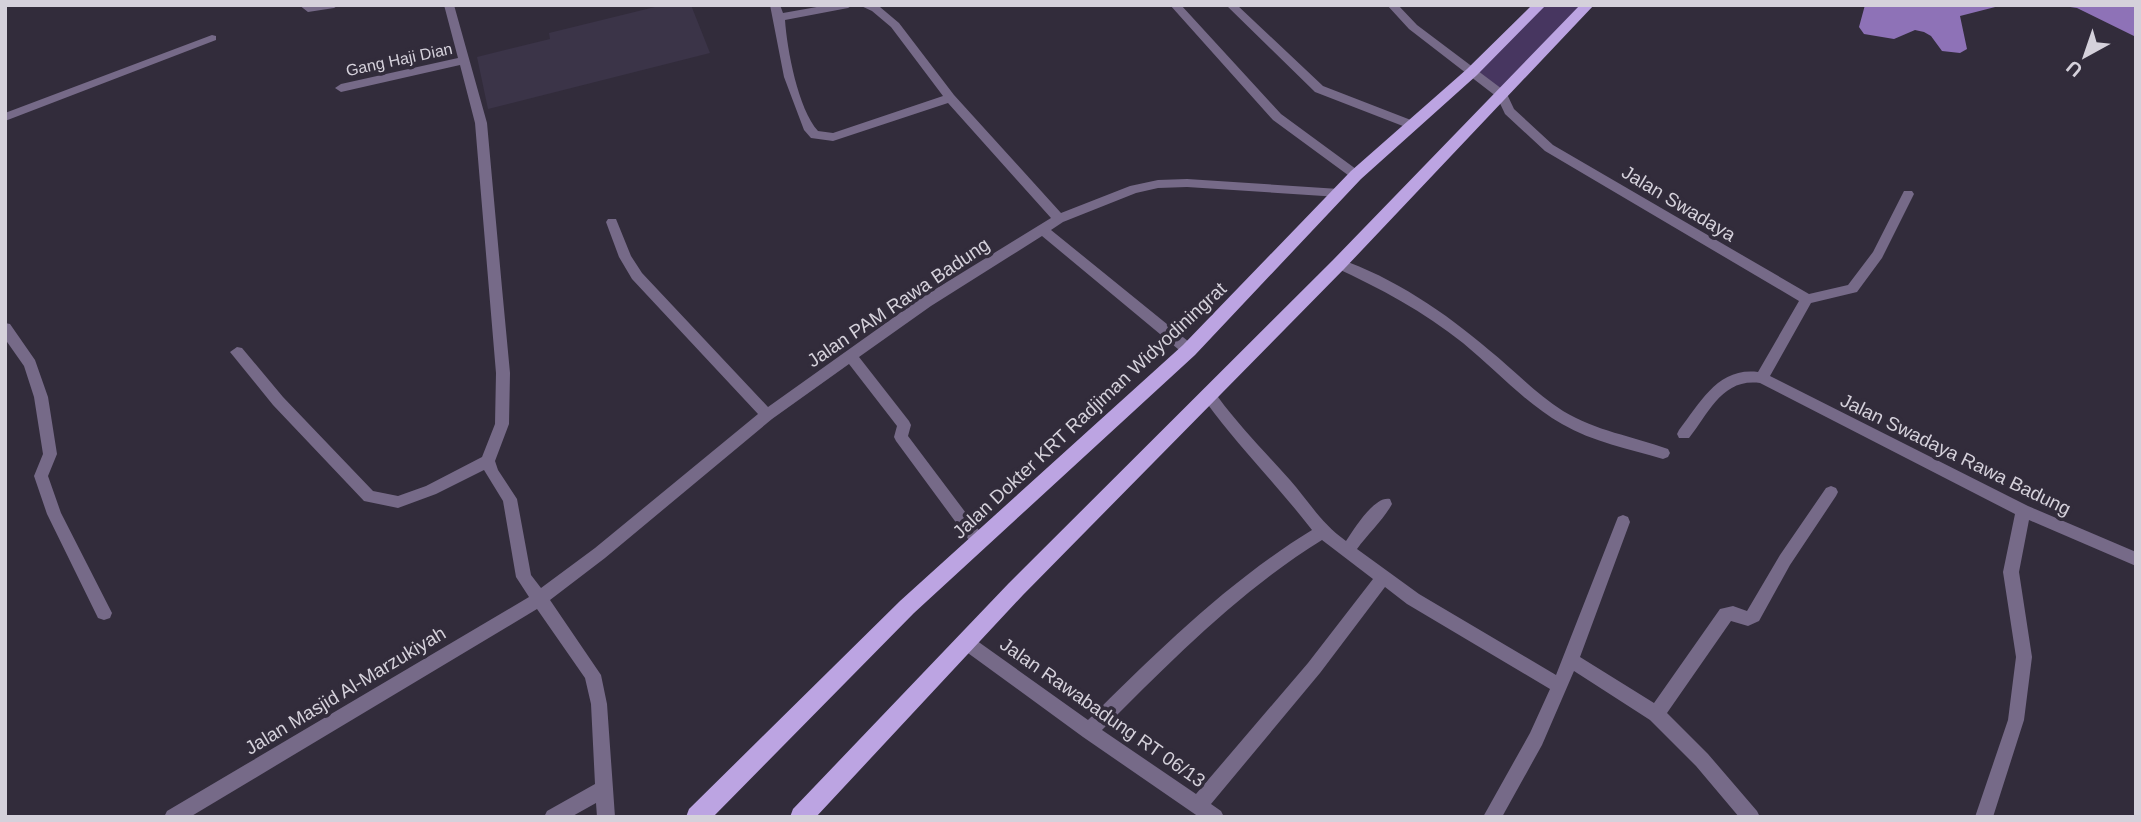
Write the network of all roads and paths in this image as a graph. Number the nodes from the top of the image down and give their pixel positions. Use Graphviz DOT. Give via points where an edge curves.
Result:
graph roads {
  1 [pos="304,5"];
  2 [pos="334,5"];
  3 [pos="449,5"];
  4 [pos="849,5"];
  5 [pos="864,5"];
  6 [pos="1175,5"];
  7 [pos="1231,5"];
  8 [pos="1392,5"];
  9 [pos="1540,5"];
  10 [pos="1588,5"];
  11 [pos="778,11"];
  12 [pos="212,38"];
  13 [pos="464,61"];
  14 [pos="1472,72"];
  15 [pos="341,88"];
  16 [pos="1502,95"];
  17 [pos="950,98"];
  18 [pos="5,117"];
  19 [pos="1412,125"];
  20 [pos="1356,175"];
  21 [pos="1339,193"];
  22 [pos="1908,194"];
  23 [pos="1059,219"];
  24 [pos="612,222"];
  25 [pos="1042,229"];
  26 [pos="1339,264"];
  27 [pos="1807,299"];
  28 [pos="5,328"];
  29 [pos="1189,350"];
  30 [pos="237,352"];
  31 [pos="850,356"];
  32 [pos="1762,378"];
  33 [pos="1213,392"];
  34 [pos="767,415"];
  35 [pos="1684,433"];
  36 [pos="1663,453"];
  37 [pos="488,461"];
  38 [pos="1831,492"];
  39 [pos="1385,504"];
  40 [pos="2024,511"];
  41 [pos="1623,522"];
  42 [pos="1322,532"];
  43 [pos="979,542"];
  44 [pos="1348,551"];
  45 [pos="2136,559"];
  46 [pos="1383,578"];
  47 [pos="538,600"];
  48 [pos="104,612"];
  49 [pos="967,642"];
  50 [pos="1572,660"];
  51 [pos="1558,685"];
  52 [pos="1656,714"];
  53 [pos="1089,731"];
  54 [pos="604,789"];
  55 [pos="1199,804"];
  56 [pos="173,817"];
  57 [pos="554,817"];
  58 [pos="606,817"];
  59 [pos="697,817"];
  60 [pos="801,817"];
  61 [pos="1216,817"];
  62 [pos="1492,817"];
  63 [pos="1751,817"];
  64 [pos="1984,817"];
  1 -- 2 [label="street" via="316,9"];
  3 -- 13 [label="street"];
  4 -- 11 [label="street"];
  5 -- 17 [label="street" via="895,25"];
  6 -- 20 [label="street" via="1277,117"];
  7 -- 19 [label="street" via="1319,89"];
  8 -- 14 [label="street, Jalan Swadaya"];
  9 -- 14 [label="main road, Jalan Dokter KRT Radjiman Widyodiningrat"];
  10 -- 16 [label="main road"];
  11 -- 17 [label="street" via="790,83 815,135 833,137"];
  12 -- 18 [label="street"];
  13 -- 15 [label="street, Gang Haji Dian"];
  13 -- 37 [label="street" via="481,123 503,373 502,424"];
  14 -- 16 [label="street, Jalan Swadaya"];
  14 -- 19 [label="main road, Jalan Dokter KRT Radjiman Widyodiningrat"];
  16 -- 26 [label="main road"];
  16 -- 27 [label="street, Jalan Swadaya" via="1509,111 1549,148"];
  17 -- 23 [label="street"];
  19 -- 20 [label="main road, Jalan Dokter KRT Radjiman Widyodiningrat"];
  20 -- 21 [label="main road, Jalan Dokter KRT Radjiman Widyodiningrat"];
  21 -- 23 [label="street, Jalan PAM Rawa Badung" via="1158,184"];
  21 -- 29 [label="main road, Jalan Dokter KRT Radjiman Widyodiningrat"];
  22 -- 27 [label="street" via="1878,255 1852,289"];
  23 -- 25 [label="street, Jalan PAM Rawa Badung"];
  24 -- 34 [label="street" via="637,276"];
  25 -- 29 [label="street"];
  25 -- 31 [label="street, Jalan PAM Rawa Badung"];
  26 -- 33 [label="main road"];
  26 -- 36 [label="street" via="1409,297 1567,420 1596,434"];
  27 -- 32 [label="street"];
  28 -- 48 [label="street" via="30,364 41,397 50,454 41,476 54,514"];
  29 -- 43 [label="main road, Jalan Dokter KRT Radjiman Widyodiningrat"];
  30 -- 37 [label="street" via="369,497 398,502"];
  31 -- 34 [label="street, Jalan PAM Rawa Badung"];
  31 -- 43 [label="street" via="904,425 901,437"];
  32 -- 35 [label="street" via="1746,374 1724,382"];
  32 -- 40 [label="street, Jalan Swadaya Rawa Badung"];
  33 -- 42 [label="street" via="1211,398 1233,428"];
  33 -- 49 [label="main road"];
  34 -- 47 [label="street, Jalan PAM Rawa Badung"];
  37 -- 47 [label="street" via="510,499 524,577"];
  38 -- 52 [label="street" via="1753,617 1726,614"];
  39 -- 44 [label="street"];
  40 -- 45 [label="street, Jalan Swadaya Rawa Badung"];
  40 -- 64 [label="street" via="2011,572 2024,657 2016,720"];
  41 -- 50 [label="street"];
  42 -- 44 [label="street"];
  42 -- 53 [label="street" via="1212,609"];
  43 -- 59 [label="main road, Jalan Dokter KRT Radjiman Widyodiningrat" via="907,607"];
  44 -- 46 [label="street"];
  46 -- 51 [label="street" via="1440,617"];
  46 -- 55 [label="street"];
  47 -- 54 [label="street" via="593,675 600,704"];
  47 -- 56 [label="street, Jalan Masjid Al-Marzukiyah"];
  49 -- 53 [label="street, Jalan Rawabadung RT 06/13"];
  49 -- 60 [label="main road"];
  50 -- 51 [label="street"];
  50 -- 52 [label="street"];
  51 -- 62 [label="street" via="1536,739"];
  52 -- 63 [label="street"];
  53 -- 55 [label="street, Jalan Rawabadung RT 06/13"];
  54 -- 57 [label="street"];
  54 -- 58 [label="street"];
  55 -- 61 [label="street, Jalan Rawabadung RT 06/13"];
}
